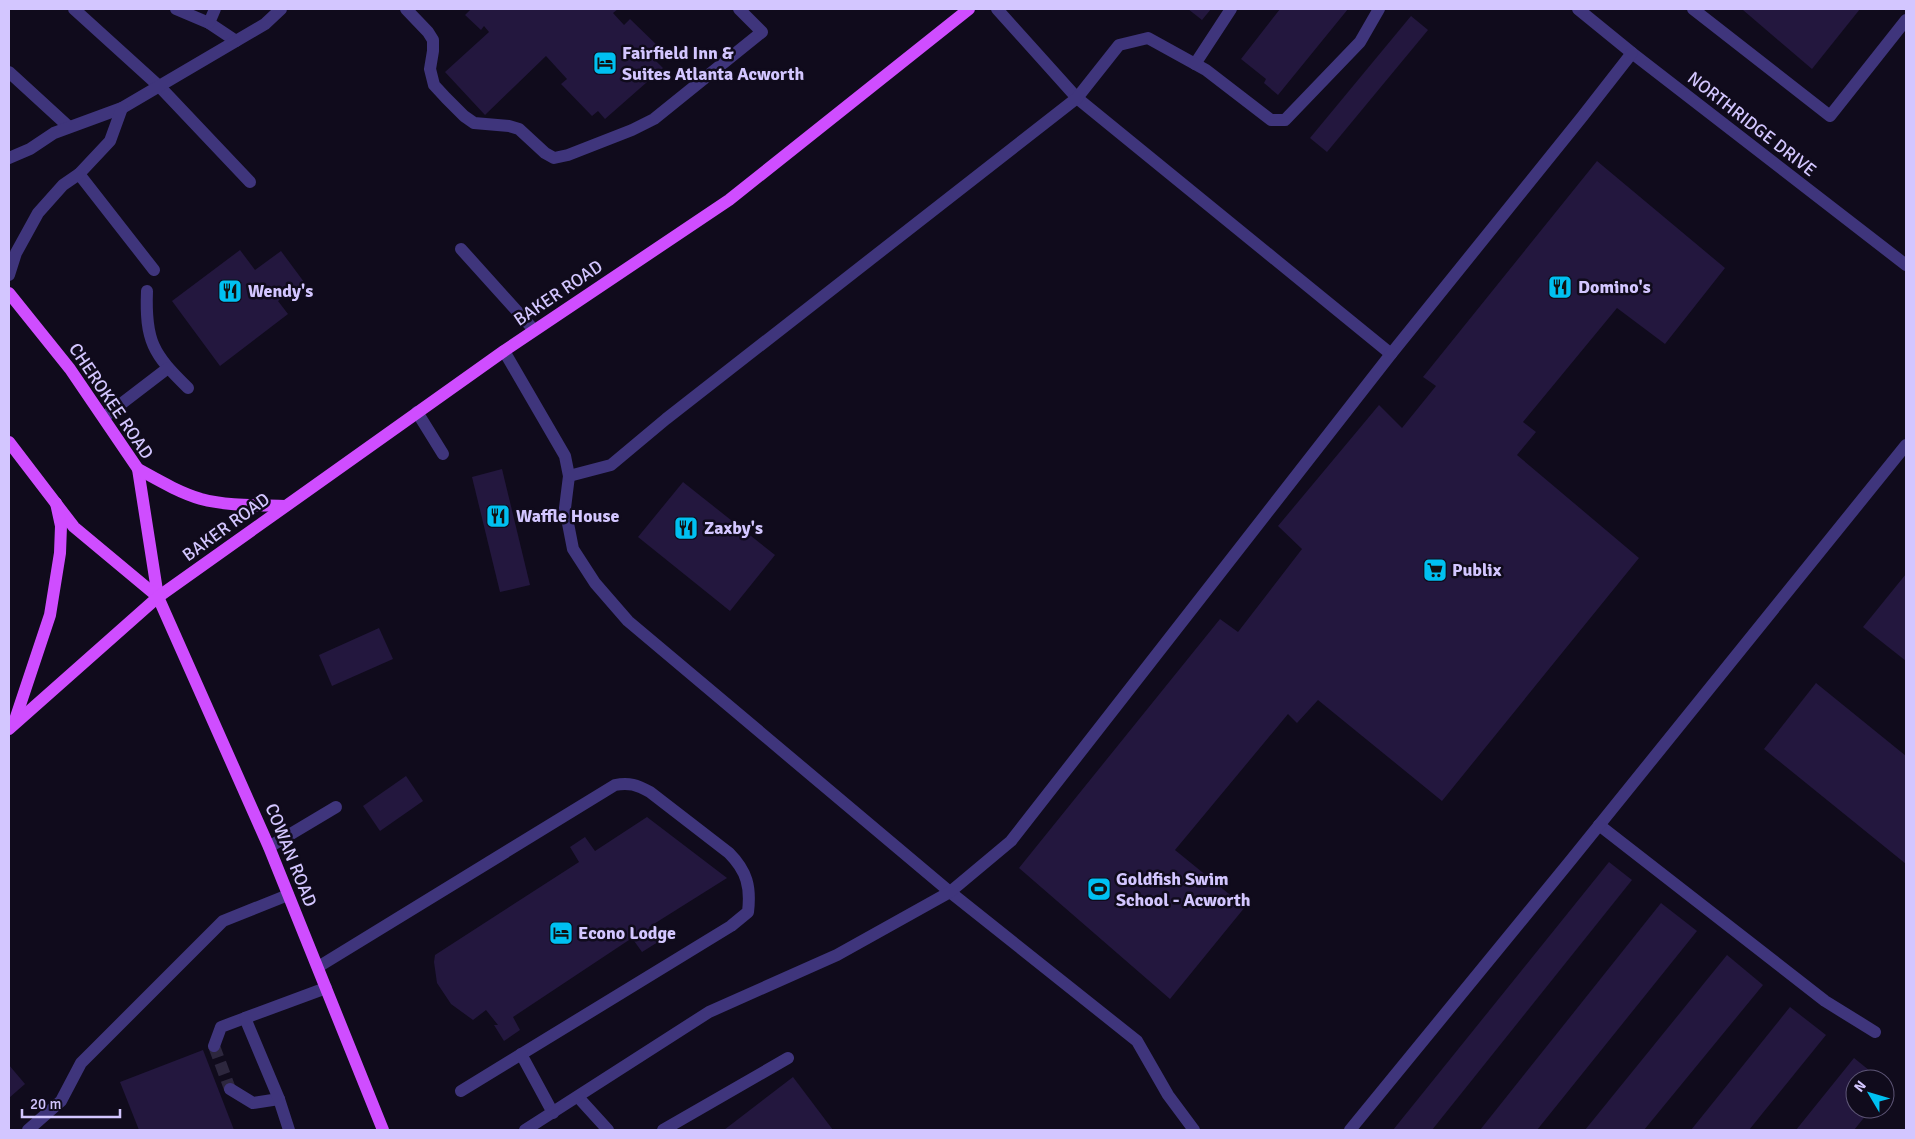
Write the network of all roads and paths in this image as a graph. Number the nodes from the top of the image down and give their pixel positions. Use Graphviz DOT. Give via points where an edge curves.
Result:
graph roads {
  1 [pos="74,9"];
  2 [pos="176,9"];
  3 [pos="215,9"];
  4 [pos="281,9"];
  5 [pos="406,9"];
  6 [pos="739,9"];
  7 [pos="969,9"];
  8 [pos="997,9"];
  9 [pos="1231,9"];
  10 [pos="1380,9"];
  11 [pos="1578,9"];
  12 [pos="1693,9"];
  13 [pos="1906,20"];
  14 [pos="210,22"];
  15 [pos="236,41"];
  16 [pos="1632,53"];
  17 [pos="1195,64"];
  18 [pos="9,72"];
  19 [pos="160,87"];
  20 [pos="1078,98"];
  21 [pos="122,108"];
  22 [pos="69,127"];
  23 [pos="9,158"];
  24 [pos="79,174"];
  25 [pos="250,182"];
  26 [pos="461,249"];
  27 [pos="1906,265"];
  28 [pos="154,270"];
  29 [pos="9,275"];
  30 [pos="147,291"];
  31 [pos="9,293"];
  32 [pos="534,330"];
  33 [pos="504,351"];
  34 [pos="1391,354"];
  35 [pos="168,368"];
  36 [pos="188,388"];
  37 [pos="417,412"];
  38 [pos="104,417"];
  39 [pos="9,442"];
  40 [pos="1906,445"];
  41 [pos="442,454"];
  42 [pos="138,469"];
  43 [pos="569,476"];
  44 [pos="56,503"];
  45 [pos="285,506"];
  46 [pos="158,596"];
  47 [pos="11,727"];
  48 [pos="336,807"];
  49 [pos="1599,825"];
  50 [pos="269,847"];
  51 [pos="950,892"];
  52 [pos="288,895"];
  53 [pos="318,967"];
  54 [pos="326,988"];
  55 [pos="245,1018"];
  56 [pos="1875,1032"];
  57 [pos="214,1046"];
  58 [pos="522,1054"];
  59 [pos="788,1058"];
  60 [pos="230,1089"];
  61 [pos="462,1091"];
  62 [pos="578,1097"];
  63 [pos="278,1099"];
  64 [pos="553,1113"];
  65 [pos="28,1130"];
  66 [pos="289,1130"];
  67 [pos="383,1130"];
  68 [pos="526,1130"];
  69 [pos="608,1130"];
  70 [pos="663,1130"];
  71 [pos="1194,1130"];
  72 [pos="1350,1130"];
  1 -- 19 [label="street"];
  2 -- 14 [label="street"];
  3 -- 14 [label="street"];
  4 -- 15 [label="street" via="265,24"];
  5 -- 6 [label="street" via="433,40 431,78 446,98 474,123 519,128 545,154 554,158 632,130 654,120 671,107 762,32"];
  7 -- 32 [label="main road, BAKER ROAD" via="729,200"];
  8 -- 20 [label="street"];
  9 -- 17 [label="street"];
  10 -- 17 [label="street" via="1360,42 1285,120 1271,120"];
  11 -- 16 [label="street, NORTHRIDGE DRIVE"];
  12 -- 13 [label="street" via="1830,116"];
  14 -- 15 [label="street"];
  15 -- 19 [label="street"];
  16 -- 27 [label="street, NORTHRIDGE DRIVE"];
  16 -- 34 [label="street"];
  17 -- 20 [label="street" via="1148,38 1119,45"];
  18 -- 22 [label="street"];
  19 -- 21 [label="street"];
  19 -- 25 [label="street"];
  20 -- 34 [label="street"];
  20 -- 43 [label="street" via="611,465"];
  21 -- 22 [label="street"];
  21 -- 24 [label="street" via="110,142"];
  22 -- 23 [label="street"];
  24 -- 28 [label="street"];
  24 -- 29 [label="street" via="38,213 16,253"];
  26 -- 32 [label="street"];
  30 -- 35 [label="street" via="146,311 151,344"];
  31 -- 38 [label="main road, CHEROKEE ROAD"];
  32 -- 33 [label="main road, BAKER ROAD"];
  33 -- 37 [label="main road, BAKER ROAD"];
  33 -- 43 [label="street" via="565,456"];
  34 -- 51 [label="street" via="1011,841"];
  35 -- 36 [label="street"];
  35 -- 38 [label="street"];
  37 -- 41 [label="street"];
  37 -- 45 [label="main road, BAKER ROAD"];
  38 -- 42 [label="main road, CHEROKEE ROAD"];
  39 -- 44 [label="main road"];
  40 -- 49 [label="street"];
  42 -- 45 [label="main road" via="171,488 202,499"];
  42 -- 46 [label="main road, CHEROKEE ROAD"];
  43 -- 51 [label="street" via="565,508 573,549 594,584 623,614"];
  44 -- 46 [label="main road" via="74,527"];
  44 -- 47 [label="main road" via="61,526 60,553 50,615"];
  45 -- 46 [label="main road, BAKER ROAD"];
  46 -- 47 [label="main road, BAKER ROAD"];
  46 -- 50 [label="main road, COWAN ROAD"];
  48 -- 50 [label="street"];
  49 -- 56 [label="street" via="1825,1001"];
  49 -- 72 [label="street"];
  50 -- 52 [label="main road, COWAN ROAD"];
  51 -- 62 [label="street" via="837,955 709,1012"];
  51 -- 71 [label="street" via="1137,1041 1168,1095"];
  52 -- 53 [label="main road, COWAN ROAD"];
  52 -- 65 [label="street" via="223,921 81,1063 61,1101"];
  53 -- 54 [label="main road, COWAN ROAD"];
  53 -- 58 [label="street" via="615,785 636,784 738,862 746,877 750,896 748,912 731,926"];
  54 -- 55 [label="street"];
  54 -- 67 [label="main road, COWAN ROAD"];
  55 -- 57 [label="street" via="221,1027"];
  55 -- 63 [label="street"];
  58 -- 61 [label="street"];
  58 -- 64 [label="street"];
  59 -- 70 [label="street"];
  60 -- 63 [label="street" via="253,1103"];
  62 -- 64 [label="street"];
  62 -- 69 [label="street"];
  63 -- 66 [label="street"];
  64 -- 68 [label="street"];
}
